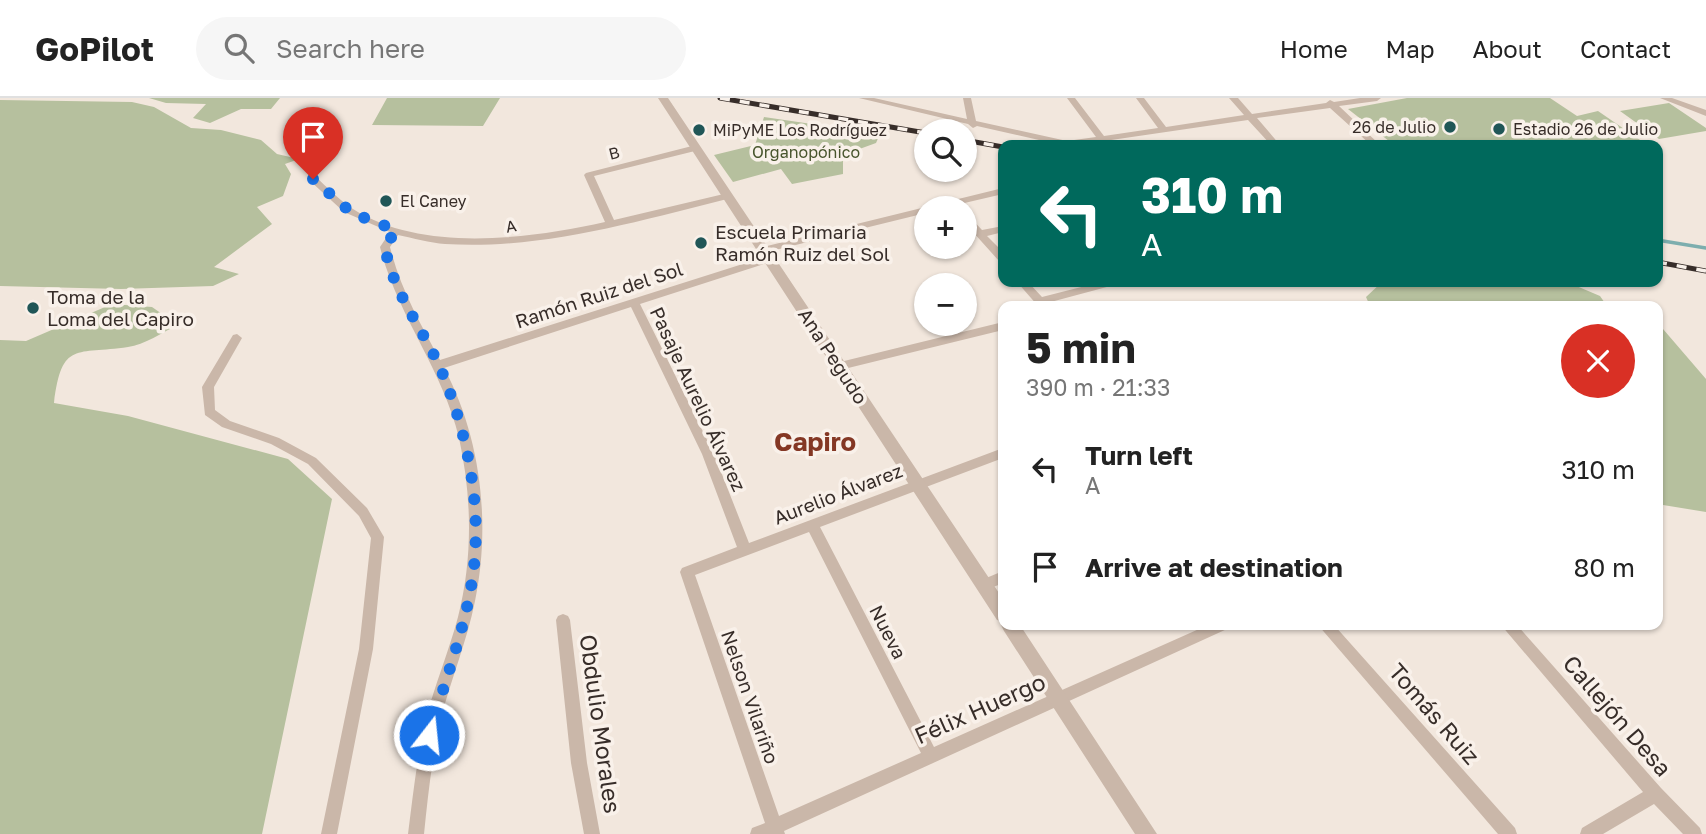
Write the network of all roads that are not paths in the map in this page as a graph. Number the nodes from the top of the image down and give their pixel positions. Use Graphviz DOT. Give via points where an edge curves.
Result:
graph roads {
  1 [pos="663,98"];
  2 [pos="863,98"];
  3 [pos="967,98"];
  4 [pos="1071,98"];
  5 [pos="1140,98"];
  6 [pos="1233,98"];
  7 [pos="1377,98"];
  8 [pos="1664,98"];
  9 [pos="1329,102"];
  10 [pos="970,111"];
  11 [pos="1706,113"];
  12 [pos="1250,117"];
  13 [pos="949,119"];
  14 [pos="960,119"];
  15 [pos="972,119"];
  16 [pos="977,126"];
  17 [pos="1165,131"];
  18 [pos="1047,140"];
  19 [pos="1102,140"];
  20 [pos="1271,140"];
  21 [pos="1371,140"];
  22 [pos="696,148"];
  23 [pos="313,179"];
  24 [pos="998,193"];
  25 [pos="728,196"];
  26 [pos="977,199"];
  27 [pos="914,213"];
  28 [pos="610,222"];
  29 [pos="396,230"];
  30 [pos="998,230"];
  31 [pos="977,231"];
  32 [pos="980,234"];
  33 [pos="766,254"];
  34 [pos="998,254"];
  35 [pos="1027,287"];
  36 [pos="1098,287"];
  37 [pos="1039,301"];
  38 [pos="1052,301"];
  39 [pos="634,302"];
  40 [pos="998,327"];
  41 [pos="237,338"];
  42 [pos="439,365"];
  43 [pos="840,366"];
  44 [pos="998,455"];
  45 [pos="918,485"];
  46 [pos="812,525"];
  47 [pos="745,550"];
  48 [pos="687,572"];
  49 [pos="998,579"];
  50 [pos="984,585"];
  51 [pos="998,606"];
  52 [pos="563,620"];
  53 [pos="1013,630"];
  54 [pos="1211,630"];
  55 [pos="1329,630"];
  56 [pos="1512,630"];
  57 [pos="1058,698"];
  58 [pos="931,756"];
  59 [pos="1655,794"];
  60 [pos="776,830"];
  61 [pos="329,834"];
  62 [pos="416,834"];
  63 [pos="592,834"];
  64 [pos="758,834"];
  65 [pos="1147,834"];
  66 [pos="1509,834"];
  67 [pos="1588,834"];
  68 [pos="1694,834"];
  1 -- 22 [label="street, Ana Pegudo"];
  2 -- 13 [label="street"];
  3 -- 10 [label="street"];
  4 -- 19 [label="street"];
  5 -- 17 [label="street"];
  6 -- 12 [label="street"];
  7 -- 9 [label="street"];
  8 -- 11 [label="street"];
  9 -- 12 [label="street"];
  9 -- 21 [label="street"];
  10 -- 14 [label="street"];
  10 -- 15 [label="street"];
  12 -- 17 [label="street"];
  12 -- 20 [label="street"];
  16 -- 18 [label="street"];
  17 -- 19 [label="street"];
  22 -- 25 [label="street, Ana Pegudo"];
  22 -- 28 [label="street, B" via="589,175"];
  23 -- 29 [label="street, A" via="352,213"];
  24 -- 26 [label="street"];
  25 -- 28 [label="street, A"];
  25 -- 33 [label="street, Ana Pegudo"];
  27 -- 33 [label="street, Ramón Ruiz del Sol"];
  28 -- 29 [label="street, A" via="500,244 443,241"];
  29 -- 42 [label="street" via="385,247 390,274"];
  30 -- 32 [label="street"];
  31 -- 32 [label="street"];
  32 -- 34 [label="street"];
  33 -- 39 [label="street, Ramón Ruiz del Sol"];
  33 -- 43 [label="street, Ana Pegudo"];
  35 -- 37 [label="street"];
  36 -- 38 [label="street"];
  39 -- 42 [label="street, Ramón Ruiz del Sol"];
  39 -- 47 [label="street, Pasaje Aurelio Álvarez" via="708,454"];
  40 -- 43 [label="street"];
  41 -- 61 [label="street" via="208,387 209,412 226,424 275,441 312,461 363,512 378,537 366,649"];
  42 -- 62 [label="street" via="468,452 475,543 472,581 429,735"];
  43 -- 45 [label="street, Ana Pegudo"];
  44 -- 45 [label="street, Aurelio Álvarez"];
  45 -- 46 [label="street, Aurelio Álvarez"];
  45 -- 50 [label="street, Ana Pegudo"];
  46 -- 47 [label="street, Aurelio Álvarez"];
  46 -- 58 [label="street, Nueva"];
  47 -- 48 [label="street, Aurelio Álvarez"];
  48 -- 60 [label="street, Nelson Vilariño"];
  49 -- 50 [label="street"];
  50 -- 51 [label="street, Ana Pegudo"];
  52 -- 63 [label="street, Obdulio Morales"];
  53 -- 57 [label="street"];
  54 -- 57 [label="street, Félix Huergo"];
  55 -- 66 [label="street, Tomás Ruiz"];
  56 -- 59 [label="street, Callejón Desa"];
  57 -- 58 [label="street, Félix Huergo"];
  57 -- 65 [label="street"];
  58 -- 60 [label="street, Félix Huergo"];
  59 -- 67 [label="street"];
  59 -- 68 [label="street, Callejón Desa"];
  60 -- 64 [label="street, Félix Huergo"];
}
